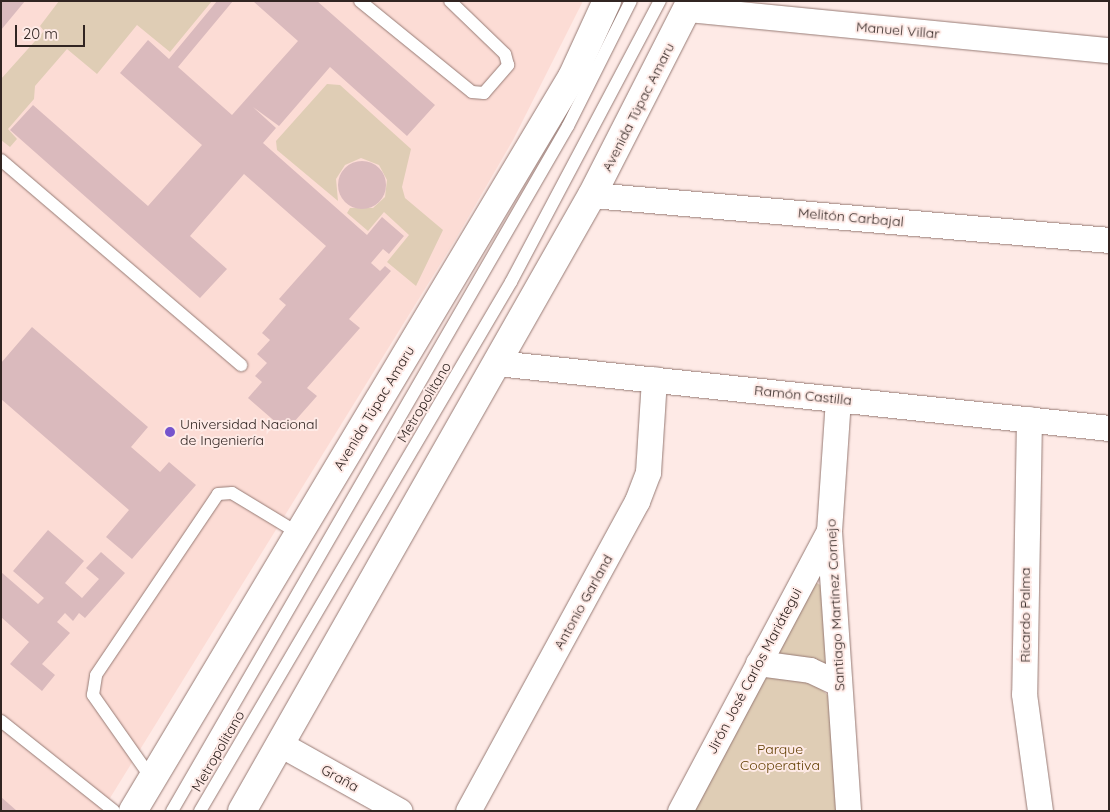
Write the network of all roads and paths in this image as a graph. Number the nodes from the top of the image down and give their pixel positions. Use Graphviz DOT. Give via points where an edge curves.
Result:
graph roads {
  1 [pos="360,1"];
  2 [pos="450,1"];
  3 [pos="607,1"];
  4 [pos="631,1"];
  5 [pos="660,1"];
  6 [pos="689,5"];
  7 [pos="1109,50"];
  8 [pos="1,160"];
  9 [pos="592,195"];
  10 [pos="1109,240"];
  11 [pos="497,363"];
  12 [pos="240,365"];
  13 [pos="654,379"];
  14 [pos="838,399"];
  15 [pos="1029,419"];
  16 [pos="1109,428"];
  17 [pos="829,531"];
  18 [pos="298,533"];
  19 [pos="758,663"];
  20 [pos="838,683"];
  21 [pos="1,721"];
  22 [pos="280,744"];
  23 [pos="152,779"];
  24 [pos="114,811"];
  25 [pos="134,811"];
  26 [pos="172,811"];
  27 [pos="200,811"];
  28 [pos="242,811"];
  29 [pos="400,811"];
  30 [pos="468,811"];
  31 [pos="680,811"];
  32 [pos="848,811"];
  33 [pos="1040,811"];
  1 -- 2 [label="lane" via="472,92 484,93 508,65 505,54"];
  3 -- 18 [label="main road, Avenida Túpac Amaru" via="572,77"];
  4 -- 26 [label="lane, Metropolitano" via="568,126"];
  5 -- 27 [label="lane, Metropolitano" via="506,290"];
  6 -- 7 [label="street, Manuel Villar"];
  6 -- 9 [label="main road, Avenida Túpac Amaru"];
  8 -- 12 [label="lane"];
  9 -- 10 [label="street, Melitón Carbajal"];
  9 -- 11 [label="main road, Avenida Túpac Amaru"];
  11 -- 13 [label="street, Ramón Castilla"];
  11 -- 22 [label="main road, Avenida Túpac Amaru"];
  13 -- 14 [label="street, Ramón Castilla"];
  13 -- 30 [label="street, Antonio Garland" via="648,472 637,501"];
  14 -- 15 [label="street, Ramón Castilla"];
  14 -- 17 [label="street, Santiago Martínez Cornejo"];
  15 -- 16 [label="street, Ramón Castilla"];
  15 -- 33 [label="street, Ricardo Palma" via="1024,694"];
  17 -- 19 [label="street, Jirón José Carlos Mariátegui"];
  17 -- 20 [label="street, Santiago Martínez Cornejo"];
  18 -- 23 [label="main road, Avenida Túpac Amaru"];
  18 -- 23 [label="lane" via="232,493 218,494 96,676 94,695"];
  19 -- 20 [label="street" via="810,670"];
  19 -- 31 [label="street, Jirón José Carlos Mariátegui"];
  20 -- 32 [label="street, Santiago Martínez Cornejo"];
  21 -- 24 [label="lane"];
  22 -- 28 [label="main road, Avenida Túpac Amaru"];
  22 -- 29 [label="street, Graña"];
  23 -- 25 [label="main road, Avenida Túpac Amaru"];
}
